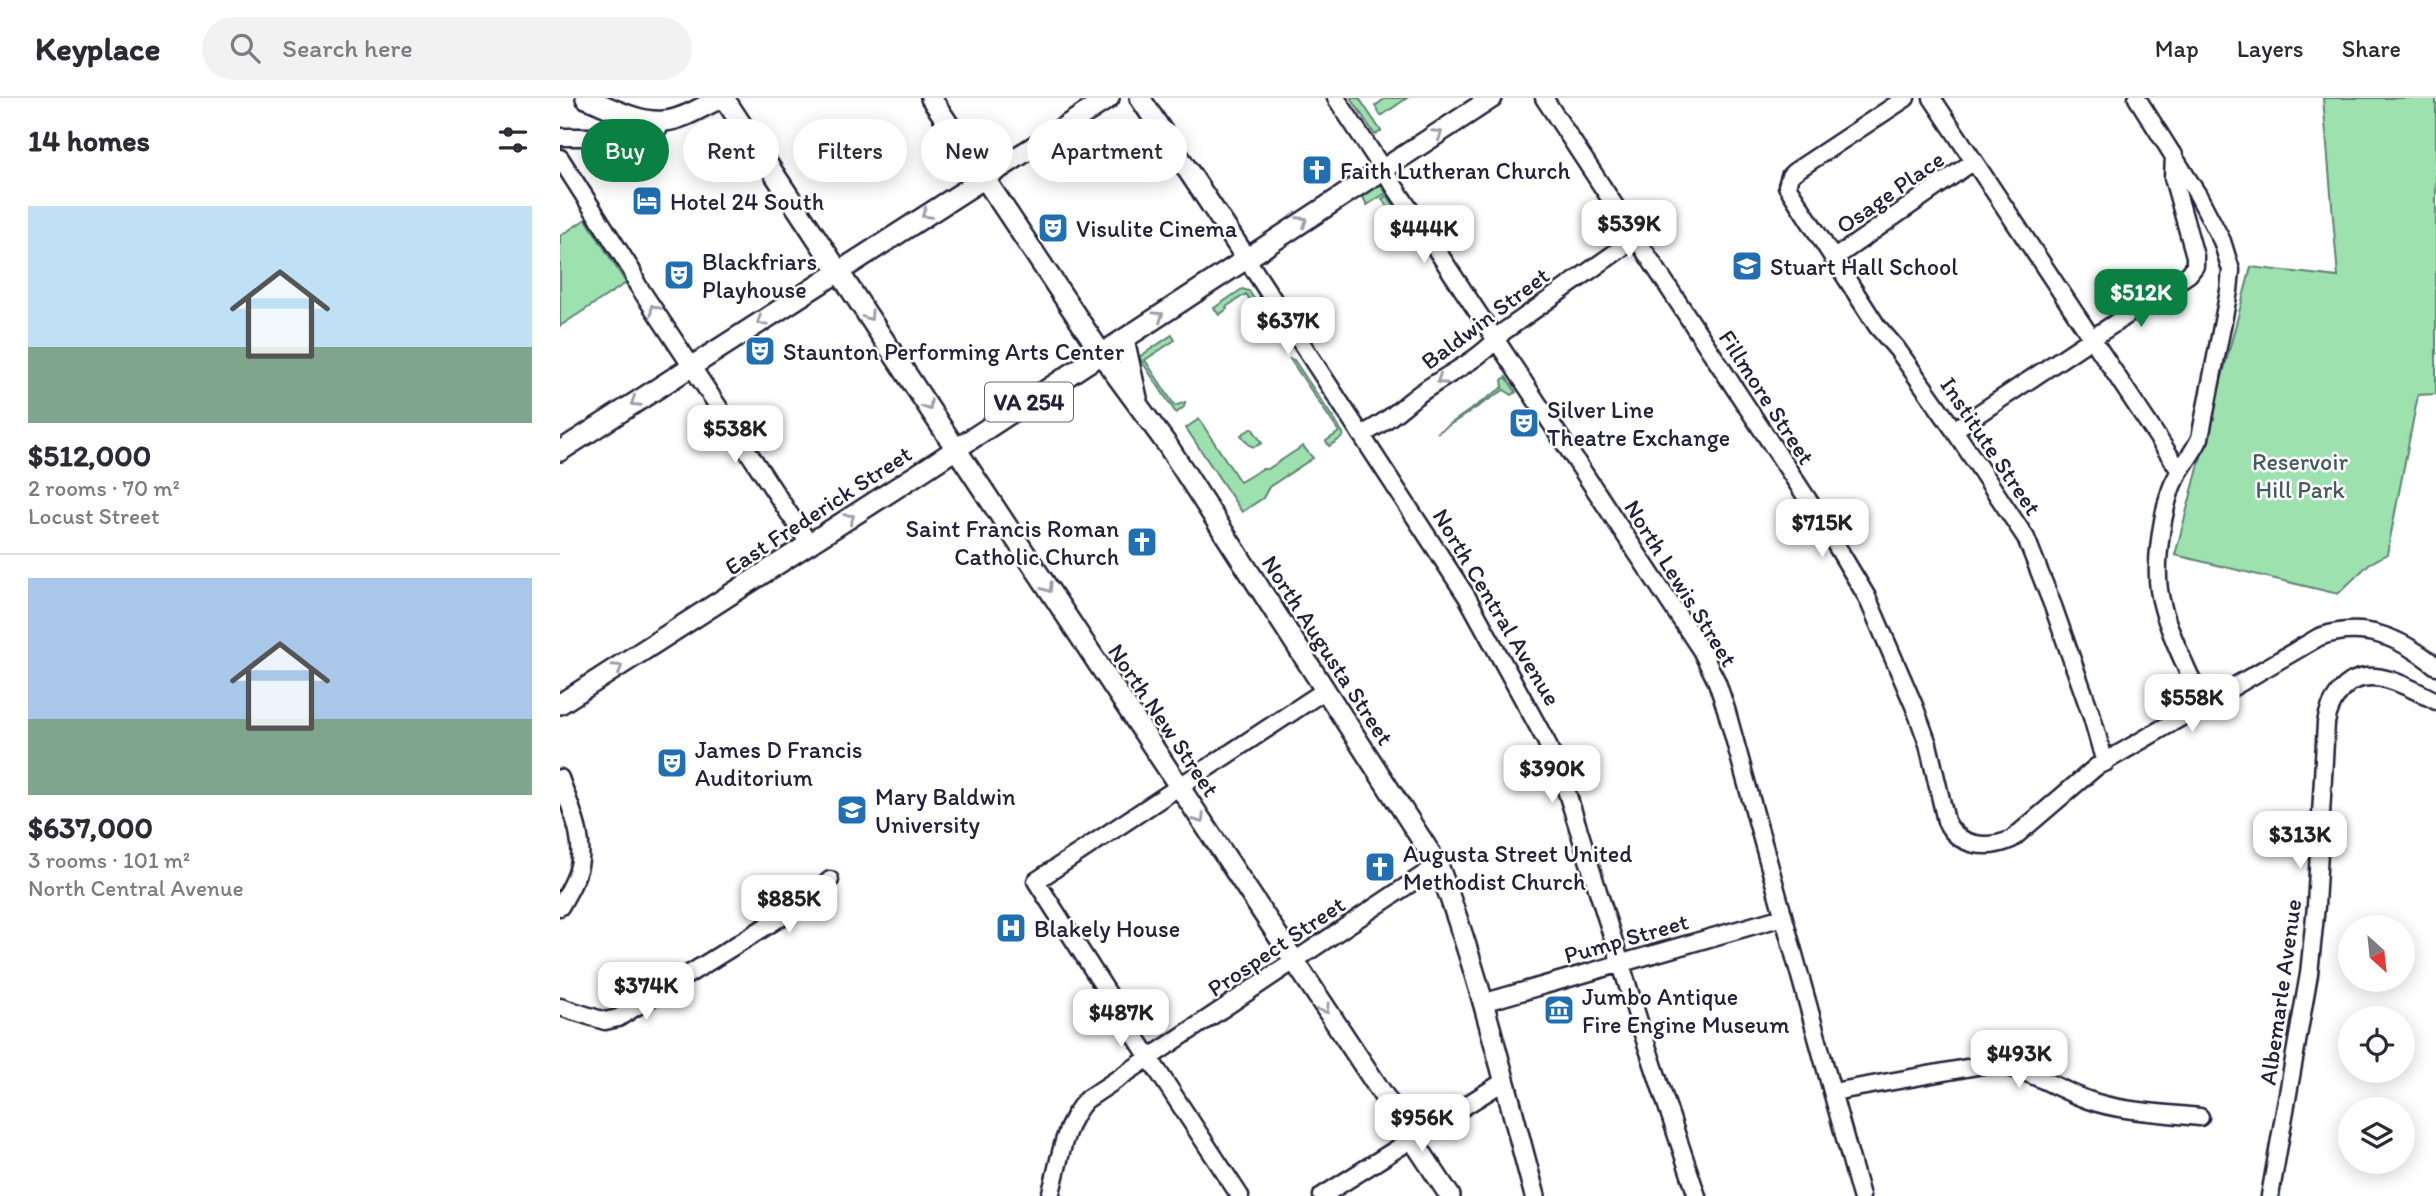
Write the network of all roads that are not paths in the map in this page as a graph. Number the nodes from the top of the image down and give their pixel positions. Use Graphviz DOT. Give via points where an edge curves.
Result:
graph roads {
  1 [pos="586,98"];
  2 [pos="722,98"];
  3 [pos="931,98"];
  4 [pos="1109,98"];
  5 [pos="1140,98"];
  6 [pos="1336,98"];
  7 [pos="1492,98"];
  8 [pos="1544,98"];
  9 [pos="1906,98"];
  10 [pos="1932,98"];
  11 [pos="2137,98"];
  12 [pos="648,119"];
  13 [pos="945,119"];
  14 [pos="669,120"];
  15 [pos="560,137"];
  16 [pos="581,137"];
  17 [pos="2174,155"];
  18 [pos="560,158"];
  19 [pos="1013,158"];
  20 [pos="1974,161"];
  21 [pos="1384,169"];
  22 [pos="975,182"];
  23 [pos="988,182"];
  24 [pos="1636,238"];
  25 [pos="1246,258"];
  26 [pos="1833,260"];
  27 [pos="839,270"];
  28 [pos="1124,339"];
  29 [pos="2092,339"];
  30 [pos="1496,341"];
  31 [pos="1102,354"];
  32 [pos="692,365"];
  33 [pos="1138,402"];
  34 [pos="1954,430"];
  35 [pos="1361,435"];
  36 [pos="956,449"];
  37 [pos="560,451"];
  38 [pos="2180,471"];
  39 [pos="810,545"];
  40 [pos="2436,666"];
  41 [pos="1324,691"];
  42 [pos="2436,701"];
  43 [pos="560,704"];
  44 [pos="2203,705"];
  45 [pos="2105,763"];
  46 [pos="560,778"];
  47 [pos="1179,786"];
  48 [pos="563,799"];
  49 [pos="1438,865"];
  50 [pos="830,880"];
  51 [pos="560,907"];
  52 [pos="1783,917"];
  53 [pos="1294,962"];
  54 [pos="1621,964"];
  55 [pos="1482,1003"];
  56 [pos="560,1007"];
  57 [pos="1150,1059"];
  58 [pos="1503,1082"];
  59 [pos="1833,1092"];
  60 [pos="2200,1117"];
  61 [pos="1412,1139"];
  62 [pos="1050,1196"];
  63 [pos="1240,1196"];
  64 [pos="1322,1196"];
  65 [pos="1450,1196"];
  66 [pos="1535,1196"];
  67 [pos="1698,1196"];
  68 [pos="1861,1196"];
  69 [pos="2270,1196"];
  1 -- 12 [label="main road"];
  2 -- 14 [label="main road"];
  2 -- 27 [label="main road, North New Street"];
  3 -- 13 [label="main road, North Augusta Street"];
  4 -- 19 [label="main road"];
  5 -- 25 [label="main road, North Central Avenue"];
  6 -- 21 [label="street, North Lewis Street"];
  21 -- 7 [label="main road, VA 254, one-way"];
  8 -- 24 [label="street, Fillmore Street"];
  9 -- 26 [label="street, Institute Street" via="1787,181"];
  10 -- 20 [label="street"];
  11 -- 17 [label="street"];
  15 -- 16 [label="street"];
  17 -- 29 [label="street" via="2173,178 2194,266 2189,274"];
  17 -- 38 [label="street" via="2225,247 2231,276 2200,438"];
  32 -- 18 [label="street, one-way"];
  20 -- 26 [label="street, Osage Place"];
  20 -- 29 [label="street"];
  25 -- 21 [label="main road, VA 254, one-way"];
  21 -- 30 [label="street, North Lewis Street"];
  22 -- 27 [label="main road, one-way"];
  23 -- 31 [label="main road, North Augusta Street"];
  24 -- 30 [label="street, Baldwin Street"];
  24 -- 45 [label="street, Fillmore Street" via="1867,597 1928,744 1947,825 1956,836 1973,844 1994,845 2012,839"];
  28 -- 25 [label="main road, VA 254, one-way"];
  25 -- 35 [label="street, North Central Avenue"];
  26 -- 34 [label="street, Institute Street"];
  27 -- 32 [label="main road, one-way"];
  27 -- 36 [label="main road, North New Street, one-way"];
  28 -- 31 [label="main road, VA 254"];
  28 -- 33 [label="main road"];
  29 -- 34 [label="street"];
  29 -- 38 [label="street"];
  30 -- 35 [label="street, Baldwin Street, one-way"];
  30 -- 52 [label="street, North Lewis Street" via="1709,665 1726,709"];
  31 -- 33 [label="main road, North Augusta Street"];
  31 -- 36 [label="main road, East Frederick Street / VA 254"];
  32 -- 37 [label="main road, one-way"];
  32 -- 39 [label="street"];
  33 -- 41 [label="main road, North Augusta Street"];
  34 -- 45 [label="street, Institute Street" via="2034,553"];
  35 -- 54 [label="street, North Central Avenue" via="1467,597 1551,751"];
  39 -- 36 [label="main road, East Frederick Street / VA 254, one-way"];
  36 -- 47 [label="main road, North New Street, one-way"];
  38 -- 44 [label="street" via="2165,512 2159,591"];
  43 -- 39 [label="main road, East Frederick Street / VA 254, one-way"];
  40 -- 44 [label="street" via="2394,638 2338,632 2311,641"];
  41 -- 47 [label="street"];
  41 -- 49 [label="main road, North Augusta Street"];
  42 -- 69 [label="street, Albemarle Avenue" via="2390,680 2364,677 2345,686 2329,711 2309,974"];
  44 -- 45 [label="street"];
  46 -- 48 [label="street"];
  47 -- 53 [label="main road, North New Street, one-way"];
  47 -- 57 [label="street" via="1037,881"];
  48 -- 51 [label="street" via="578,831 580,858"];
  49 -- 53 [label="street, Prospect Street"];
  49 -- 55 [label="main road, North Augusta Street"];
  50 -- 56 [label="street" via="807,901 613,1020"];
  52 -- 54 [label="street, Pump Street"];
  52 -- 59 [label="street, North Lewis Street"];
  53 -- 57 [label="street, Prospect Street"];
  53 -- 61 [label="main road, North New Street, one-way"];
  54 -- 55 [label="street, Pump Street"];
  54 -- 67 [label="street, North Central Avenue"];
  55 -- 58 [label="main road, North Augusta Street"];
  57 -- 62 [label="street, Prospect Street" via="1080,1107"];
  57 -- 63 [label="street"];
  58 -- 61 [label="street"];
  58 -- 66 [label="main road, North Augusta Street"];
  59 -- 60 [label="street" via="2005,1065 2089,1101"];
  59 -- 68 [label="street, North Lewis Street"];
  61 -- 64 [label="street"];
  61 -- 65 [label="main road, North New Street"];
}
